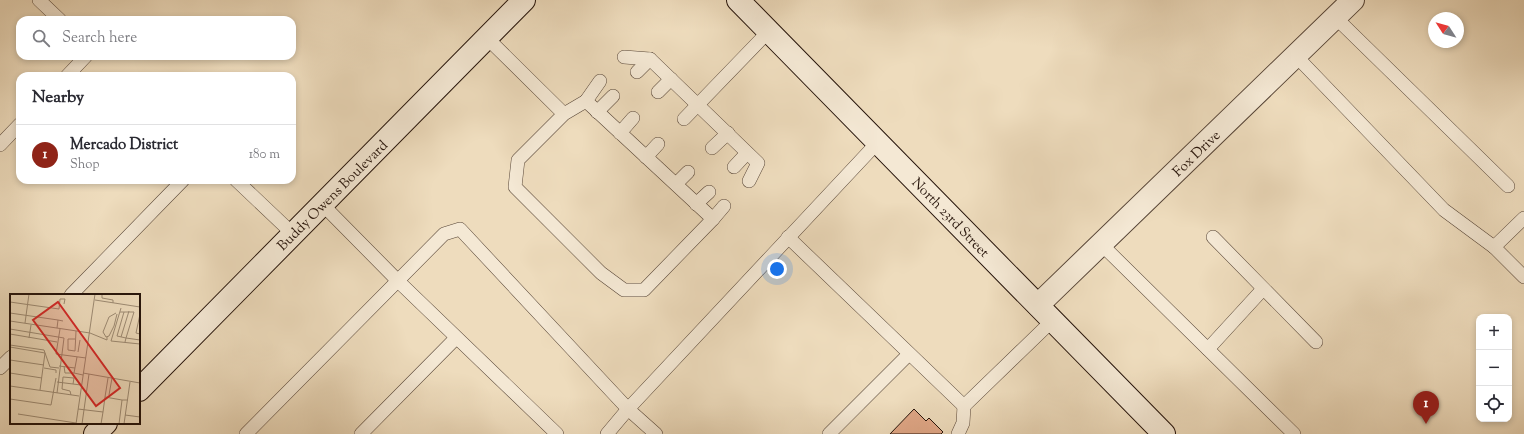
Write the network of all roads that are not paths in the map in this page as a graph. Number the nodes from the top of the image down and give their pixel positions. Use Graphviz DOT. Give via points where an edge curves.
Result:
graph roads {
  1 [pos="39,0"];
  2 [pos="524,0"];
  3 [pos="738,0"];
  4 [pos="1353,0"];
  5 [pos="56,16"];
  6 [pos="1335,17"];
  7 [pos="769,31"];
  8 [pos="487,38"];
  9 [pos="1296,56"];
  10 [pos="624,58"];
  11 [pos="650,59"];
  12 [pos="82,60"];
  13 [pos="71,72"];
  14 [pos="637,72"];
  15 [pos="671,79"];
  16 [pos="600,81"];
  17 [pos="658,92"];
  18 [pos="613,96"];
  19 [pos="586,101"];
  20 [pos="698,105"];
  21 [pos="598,112"];
  22 [pos="564,114"];
  23 [pos="633,118"];
  24 [pos="684,119"];
  25 [pos="16,128"];
  26 [pos="620,133"];
  27 [pos="728,134"];
  28 [pos="878,142"];
  29 [pos="0,144"];
  30 [pos="658,144"];
  31 [pos="712,148"];
  32 [pos="747,152"];
  33 [pos="646,157"];
  34 [pos="734,167"];
  35 [pos="688,172"];
  36 [pos="749,181"];
  37 [pos="179,184"];
  38 [pos="240,184"];
  39 [pos="676,184"];
  40 [pos="1508,186"];
  41 [pos="709,192"];
  42 [pos="322,204"];
  43 [pos="696,204"];
  44 [pos="724,206"];
  45 [pos="1524,218"];
  46 [pos="713,219"];
  47 [pos="293,234"];
  48 [pos="788,237"];
  49 [pos="1213,238"];
  50 [pos="1101,244"];
  51 [pos="1494,247"];
  52 [pos="1524,277"];
  53 [pos="398,281"];
  54 [pos="1263,289"];
  55 [pos="72,294"];
  56 [pos="1046,313"];
  57 [pos="456,338"];
  58 [pos="1316,342"];
  59 [pos="1208,349"];
  60 [pos="909,354"];
  61 [pos="10,358"];
  62 [pos="0,368"];
  63 [pos="140,389"];
  64 [pos="964,406"];
  65 [pos="628,409"];
  66 [pos="105,424"];
  67 [pos="1158,432"];
  68 [pos="95,434"];
  69 [pos="246,434"];
  70 [pos="361,434"];
  71 [pos="557,434"];
  72 [pos="607,434"];
  73 [pos="656,434"];
  74 [pos="829,434"];
  75 [pos="958,434"];
  76 [pos="1294,434"];
  1 -- 5 [label="lane"];
  2 -- 8 [label="main road, Buddy Owens Boulevard"];
  3 -- 7 [label="main road, North 23rd Street"];
  4 -- 6 [label="main road, Fox Drive"];
  6 -- 9 [label="main road, Fox Drive"];
  6 -- 40 [label="lane"];
  7 -- 20 [label="lane"];
  7 -- 28 [label="main road, North 23rd Street"];
  8 -- 22 [label="lane"];
  8 -- 42 [label="main road, Buddy Owens Boulevard"];
  9 -- 50 [label="main road, Fox Drive"];
  9 -- 51 [label="lane" via="1444,210"];
  10 -- 11 [label="lane"];
  11 -- 14 [label="lane"];
  11 -- 15 [label="lane"];
  12 -- 13 [label="lane"];
  15 -- 17 [label="lane"];
  15 -- 20 [label="lane"];
  16 -- 19 [label="lane"];
  18 -- 21 [label="lane"];
  19 -- 21 [label="lane"];
  19 -- 22 [label="lane"];
  20 -- 24 [label="lane"];
  20 -- 27 [label="lane"];
  21 -- 26 [label="lane"];
  22 -- 46 [label="lane" via="518,160 515,186 601,273 624,290 644,290"];
  23 -- 26 [label="lane"];
  25 -- 29 [label="lane"];
  26 -- 33 [label="lane"];
  27 -- 31 [label="lane"];
  27 -- 32 [label="lane"];
  28 -- 48 [label="lane"];
  28 -- 56 [label="main road, North 23rd Street"];
  30 -- 33 [label="lane"];
  32 -- 34 [label="lane"];
  32 -- 36 [label="lane" via="758,163"];
  33 -- 39 [label="lane"];
  35 -- 39 [label="lane"];
  37 -- 55 [label="lane"];
  38 -- 47 [label="lane"];
  39 -- 43 [label="lane"];
  41 -- 43 [label="lane"];
  42 -- 47 [label="main road, Buddy Owens Boulevard"];
  42 -- 53 [label="lane"];
  43 -- 46 [label="lane"];
  44 -- 46 [label="lane"];
  45 -- 51 [label="lane"];
  47 -- 63 [label="main road, Buddy Owens Boulevard"];
  48 -- 60 [label="lane"];
  48 -- 65 [label="lane"];
  49 -- 54 [label="lane"];
  50 -- 56 [label="main road, Fox Drive"];
  50 -- 59 [label="lane"];
  51 -- 52 [label="lane"];
  53 -- 57 [label="lane"];
  53 -- 65 [label="lane" via="444,234 460,229"];
  53 -- 69 [label="lane"];
  54 -- 58 [label="lane"];
  54 -- 59 [label="lane"];
  56 -- 64 [label="lane"];
  56 -- 67 [label="main road, North 23rd Street"];
  57 -- 70 [label="lane"];
  57 -- 71 [label="lane"];
  59 -- 76 [label="lane"];
  60 -- 64 [label="lane"];
  60 -- 74 [label="lane"];
  61 -- 62 [label="lane"];
  64 -- 75 [label="lane" via="963,423"];
  65 -- 72 [label="lane"];
  65 -- 73 [label="lane"];
  66 -- 68 [label="main road"];
}
